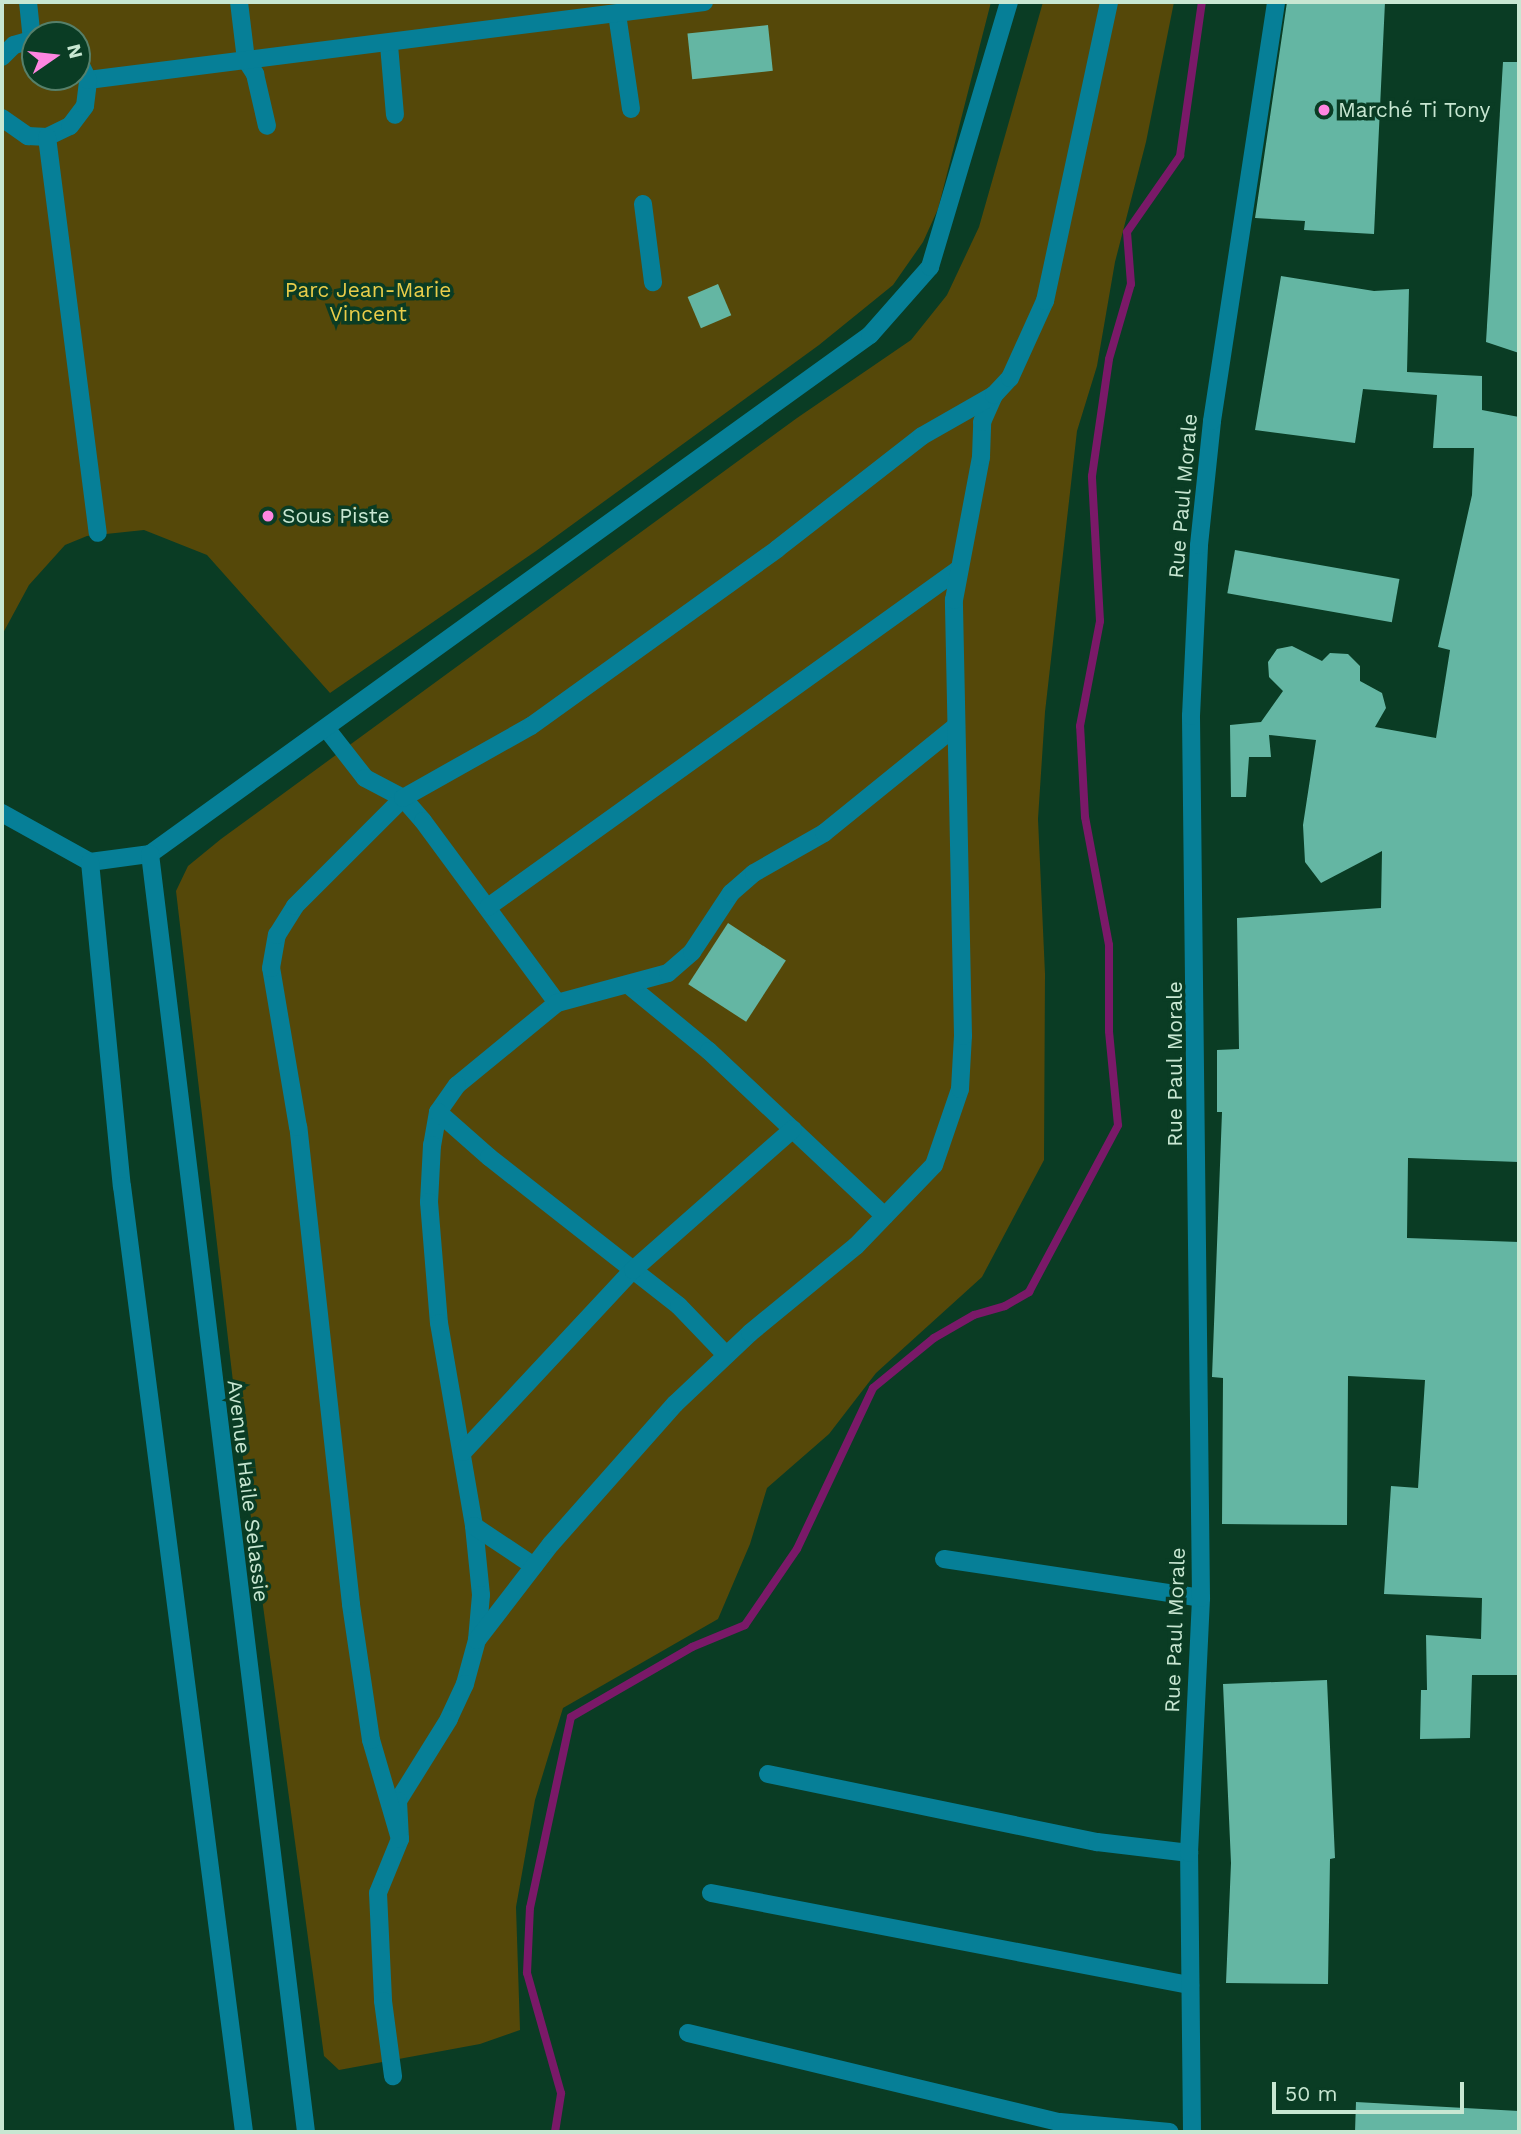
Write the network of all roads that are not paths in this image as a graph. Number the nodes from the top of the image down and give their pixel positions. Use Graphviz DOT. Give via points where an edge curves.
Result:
graph roads {
  1 [pos="28,2"];
  2 [pos="239,2"];
  3 [pos="704,2"];
  4 [pos="1009,2"];
  5 [pos="1109,2"];
  6 [pos="1276,2"];
  7 [pos="617,14"];
  8 [pos="31,21"];
  9 [pos="21,43"];
  10 [pos="389,45"];
  11 [pos="2,57"];
  12 [pos="246,60"];
  13 [pos="91,80"];
  14 [pos="87,91"];
  15 [pos="631,109"];
  16 [pos="395,115"];
  17 [pos="2,118"];
  18 [pos="267,126"];
  19 [pos="47,137"];
  20 [pos="643,204"];
  21 [pos="653,282"];
  22 [pos="994,395"];
  23 [pos="98,533"];
  24 [pos="959,569"];
  25 [pos="956,726"];
  26 [pos="326,728"];
  27 [pos="403,798"];
  28 [pos="2,813"];
  29 [pos="150,854"];
  30 [pos="90,862"];
  31 [pos="488,907"];
  32 [pos="631,986"];
  33 [pos="557,1003"];
  34 [pos="438,1112"];
  35 [pos="793,1129"];
  36 [pos="885,1216"];
  37 [pos="633,1270"];
  38 [pos="726,1355"];
  39 [pos="463,1452"];
  40 [pos="474,1526"];
  41 [pos="944,1559"];
  42 [pos="534,1566"];
  43 [pos="1201,1598"];
  44 [pos="477,1640"];
  45 [pos="768,1773"];
  46 [pos="400,1839"];
  47 [pos="1189,1853"];
  48 [pos="711,1893"];
  49 [pos="1190,1985"];
  50 [pos="688,2033"];
  51 [pos="393,2076"];
  52 [pos="1059,2127"];
  53 [pos="244,2132"];
  54 [pos="306,2132"];
  55 [pos="1170,2132"];
  56 [pos="1192,2132"];
  1 -- 8 [label="street"];
  2 -- 12 [label="street"];
  3 -- 7 [label="street"];
  4 -- 26 [label="street" via="930,267 870,335"];
  5 -- 22 [label="street" via="1045,301 1029,345"];
  6 -- 43 [label="street, Rue Paul Morale" via="1212,421 1191,716"];
  7 -- 10 [label="street"];
  7 -- 15 [label="street"];
  9 -- 11 [label="street"];
  10 -- 12 [label="street"];
  10 -- 16 [label="street"];
  12 -- 13 [label="street"];
  12 -- 18 [label="street" via="255,74"];
  14 -- 19 [label="street" via="85,106 70,126"];
  17 -- 19 [label="street" via="28,136"];
  19 -- 23 [label="street"];
  20 -- 21 [label="street"];
  22 -- 24 [label="street" via="982,422 981,457"];
  22 -- 27 [label="street" via="922,436 777,549 531,726"];
  24 -- 25 [label="street" via="954,600"];
  24 -- 31 [label="street"];
  25 -- 32 [label="street" via="824,833 754,873 731,893 692,952 668,973"];
  25 -- 36 [label="street" via="963,1036 960,1089 933,1165"];
  26 -- 27 [label="street" via="365,778"];
  26 -- 29 [label="street"];
  27 -- 31 [label="street"];
  27 -- 46 [label="street" via="295,906 277,935 271,968 298,1127 369,1727 385,1800"];
  28 -- 30 [label="street"];
  29 -- 30 [label="street"];
  29 -- 54 [label="street, Avenue Haile Selassie"];
  30 -- 53 [label="street" via="122,1186"];
  31 -- 33 [label="street"];
  32 -- 33 [label="street"];
  32 -- 35 [label="street"];
  33 -- 34 [label="street" via="457,1085"];
  34 -- 37 [label="street"];
  34 -- 39 [label="street" via="429,1202 439,1323"];
  35 -- 36 [label="street"];
  35 -- 37 [label="street"];
  36 -- 38 [label="street"];
  37 -- 38 [label="street" via="679,1306"];
  37 -- 39 [label="street"];
  38 -- 42 [label="street" via="676,1404"];
  39 -- 40 [label="street"];
  40 -- 42 [label="street"];
  40 -- 44 [label="street" via="481,1595"];
  41 -- 43 [label="street"];
  42 -- 44 [label="street"];
  43 -- 47 [label="street, Rue Paul Morale"];
  44 -- 46 [label="street" via="449,1719 398,1801"];
  45 -- 47 [label="street" via="1097,1842"];
  46 -- 51 [label="street" via="379,1893 383,2001"];
  47 -- 49 [label="street, Rue Paul Morale"];
  48 -- 49 [label="street"];
  49 -- 56 [label="street, Rue Paul Morale"];
  50 -- 52 [label="street"];
  52 -- 55 [label="street"];
}
